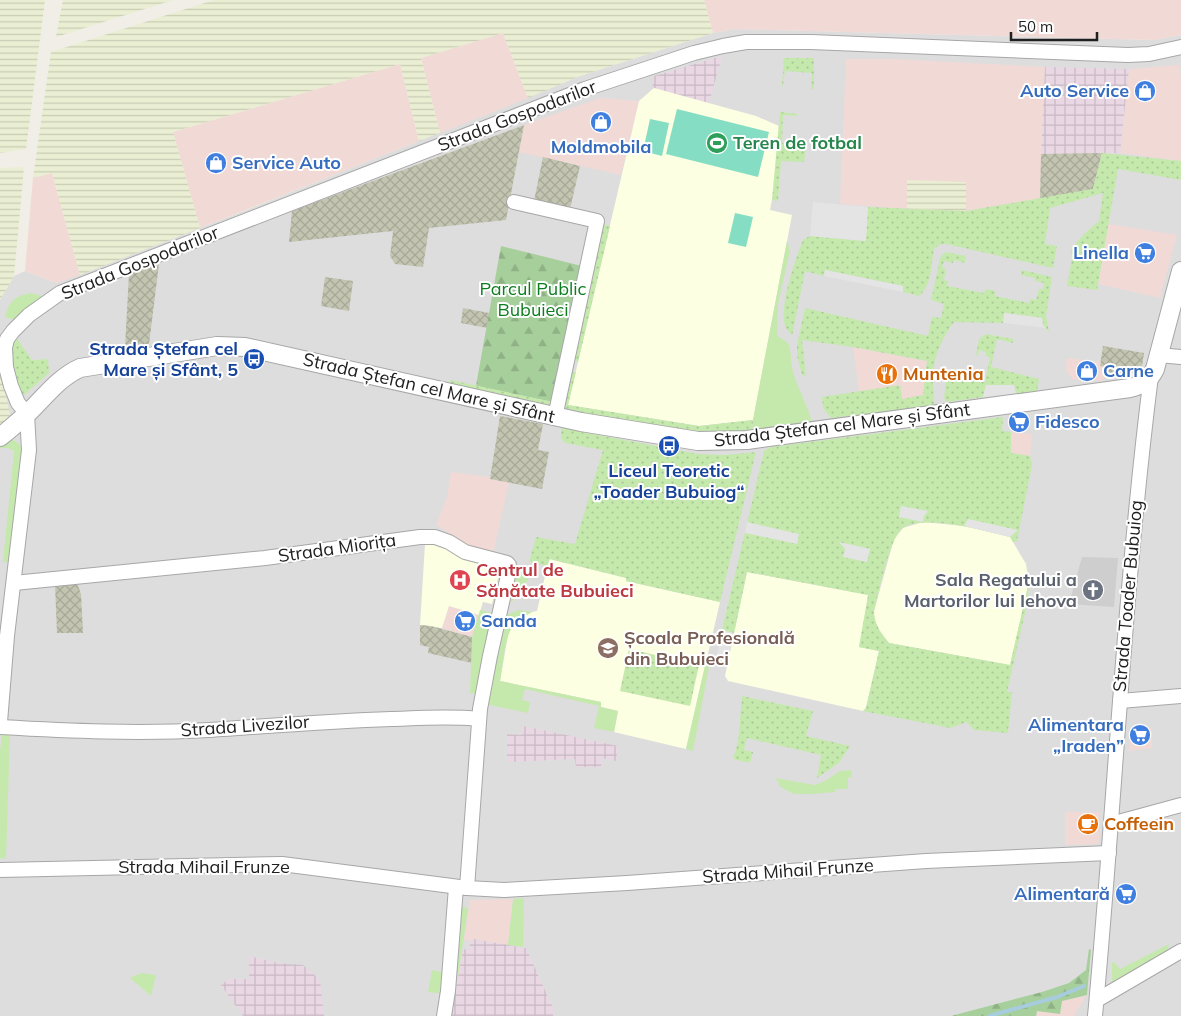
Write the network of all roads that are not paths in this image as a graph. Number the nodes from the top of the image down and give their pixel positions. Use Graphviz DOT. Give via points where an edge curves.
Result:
graph roads {
  1 [pos="1181,48"];
  2 [pos="514,202"];
  3 [pos="1181,271"];
  4 [pos="1158,355"];
  5 [pos="1181,357"];
  6 [pos="1151,376"];
  7 [pos="27,414"];
  8 [pos="556,417"];
  9 [pos="0,437"];
  10 [pos="14,583"];
  11 [pos="1181,696"];
  12 [pos="1120,701"];
  13 [pos="480,714"];
  14 [pos="0,722"];
  15 [pos="0,727"];
  16 [pos="1181,805"];
  17 [pos="1111,824"];
  18 [pos="1109,853"];
  19 [pos="0,870"];
  20 [pos="461,888"];
  21 [pos="1181,951"];
  22 [pos="1097,1000"];
  23 [pos="444,1016"];
  24 [pos="1095,1016"];
  1 -- 7 [label="street, Strada Gospodarilor" via="1128,55 746,42 694,53 585,89 60,293 29,315 7,339 6,367 10,386"];
  2 -- 8 [label="street" via="597,220"];
  3 -- 4 [label="street, Strada Toader Bubuiog"];
  4 -- 5 [label="street"];
  4 -- 6 [label="street, Strada Toader Bubuiog"];
  6 -- 8 [label="street, Strada Ștefan cel Mare și Sfânt" via="1141,386 1130,388 722,442 677,439"];
  6 -- 12 [label="street, Strada Toader Bubuiog" via="1138,482"];
  7 -- 8 [label="street, Strada Ștefan cel Mare și Sfânt" via="63,378 80,368 232,346"];
  7 -- 9 [label="street"];
  7 -- 10 [label="street" via="29,450"];
  10 -- 13 [label="street, Strada Miorița" via="256,559 420,537 435,538 465,552 509,565"];
  10 -- 14 [label="street"];
  11 -- 12 [label="street"];
  12 -- 17 [label="street, Strada Toader Bubuiog"];
  13 -- 15 [label="street, Strada Livezilor" via="294,722 209,730 127,732"];
  13 -- 20 [label="street"];
  16 -- 17 [label="street"];
  17 -- 18 [label="street, Strada Toader Bubuiog"];
  18 -- 20 [label="street, Strada Mihail Frunze" via="926,861 529,889"];
  18 -- 22 [label="street, Strada Toader Bubuiog"];
  19 -- 20 [label="street, Strada Mihail Frunze" via="282,864"];
  20 -- 23 [label="street"];
  21 -- 22 [label="street"];
  22 -- 24 [label="street, Strada Toader Bubuiog"];
}
